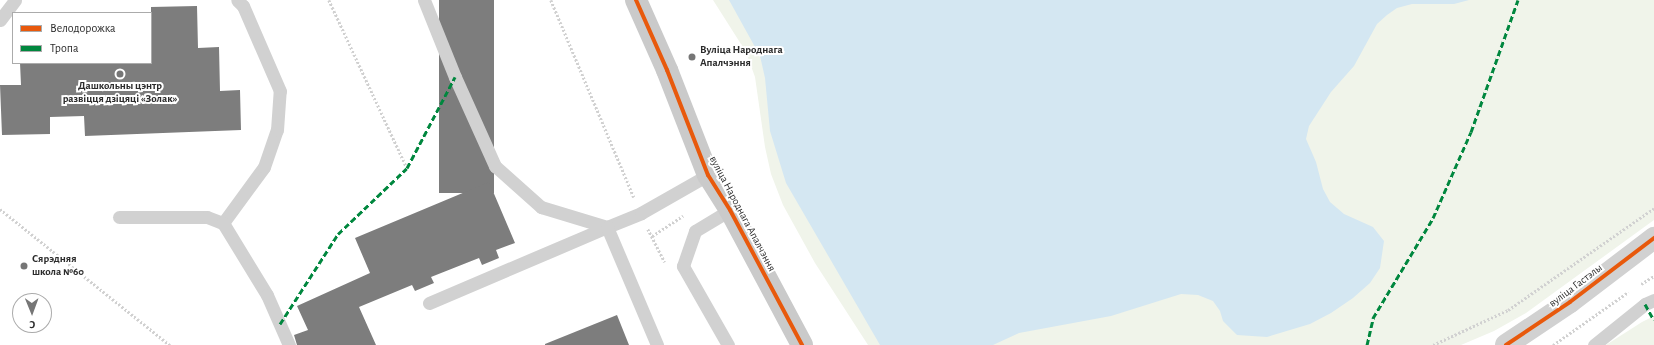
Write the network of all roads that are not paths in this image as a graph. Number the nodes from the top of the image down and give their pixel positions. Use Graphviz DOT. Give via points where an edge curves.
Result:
graph roads {
  1 [pos="15,0"];
  2 [pos="237,0"];
  3 [pos="424,0"];
  4 [pos="636,0"];
  5 [pos="0,20"];
  6 [pos="708,175"];
  7 [pos="730,210"];
  8 [pos="119,217"];
  9 [pos="223,223"];
  10 [pos="607,227"];
  11 [pos="1654,238"];
  12 [pos="1654,300"];
  13 [pos="429,303"];
  14 [pos="289,345"];
  15 [pos="657,345"];
  16 [pos="728,345"];
  17 [pos="802,345"];
  18 [pos="1506,345"];
  19 [pos="1594,345"];
  1 -- 5 [label="lane"];
  2 -- 9 [label="lane" via="243,6 280,91 277,130 264,167"];
  3 -- 10 [label="lane" via="495,166 541,207"];
  4 -- 6 [label="street, вуліца Народнага Апалчэння" via="667,70"];
  6 -- 7 [label="street, вуліца Народнага Апалчэння"];
  6 -- 10 [label="lane" via="641,213"];
  7 -- 16 [label="lane" via="695,231 683,266"];
  7 -- 17 [label="street, вуліца Народнага Апалчэння"];
  8 -- 9 [label="lane" via="207,217"];
  9 -- 14 [label="lane" via="267,295"];
  10 -- 13 [label="lane"];
  10 -- 15 [label="lane"];
  11 -- 18 [label="street, вуліца Гастэлы" via="1570,302"];
  12 -- 19 [label="lane" via="1645,304"];
}
